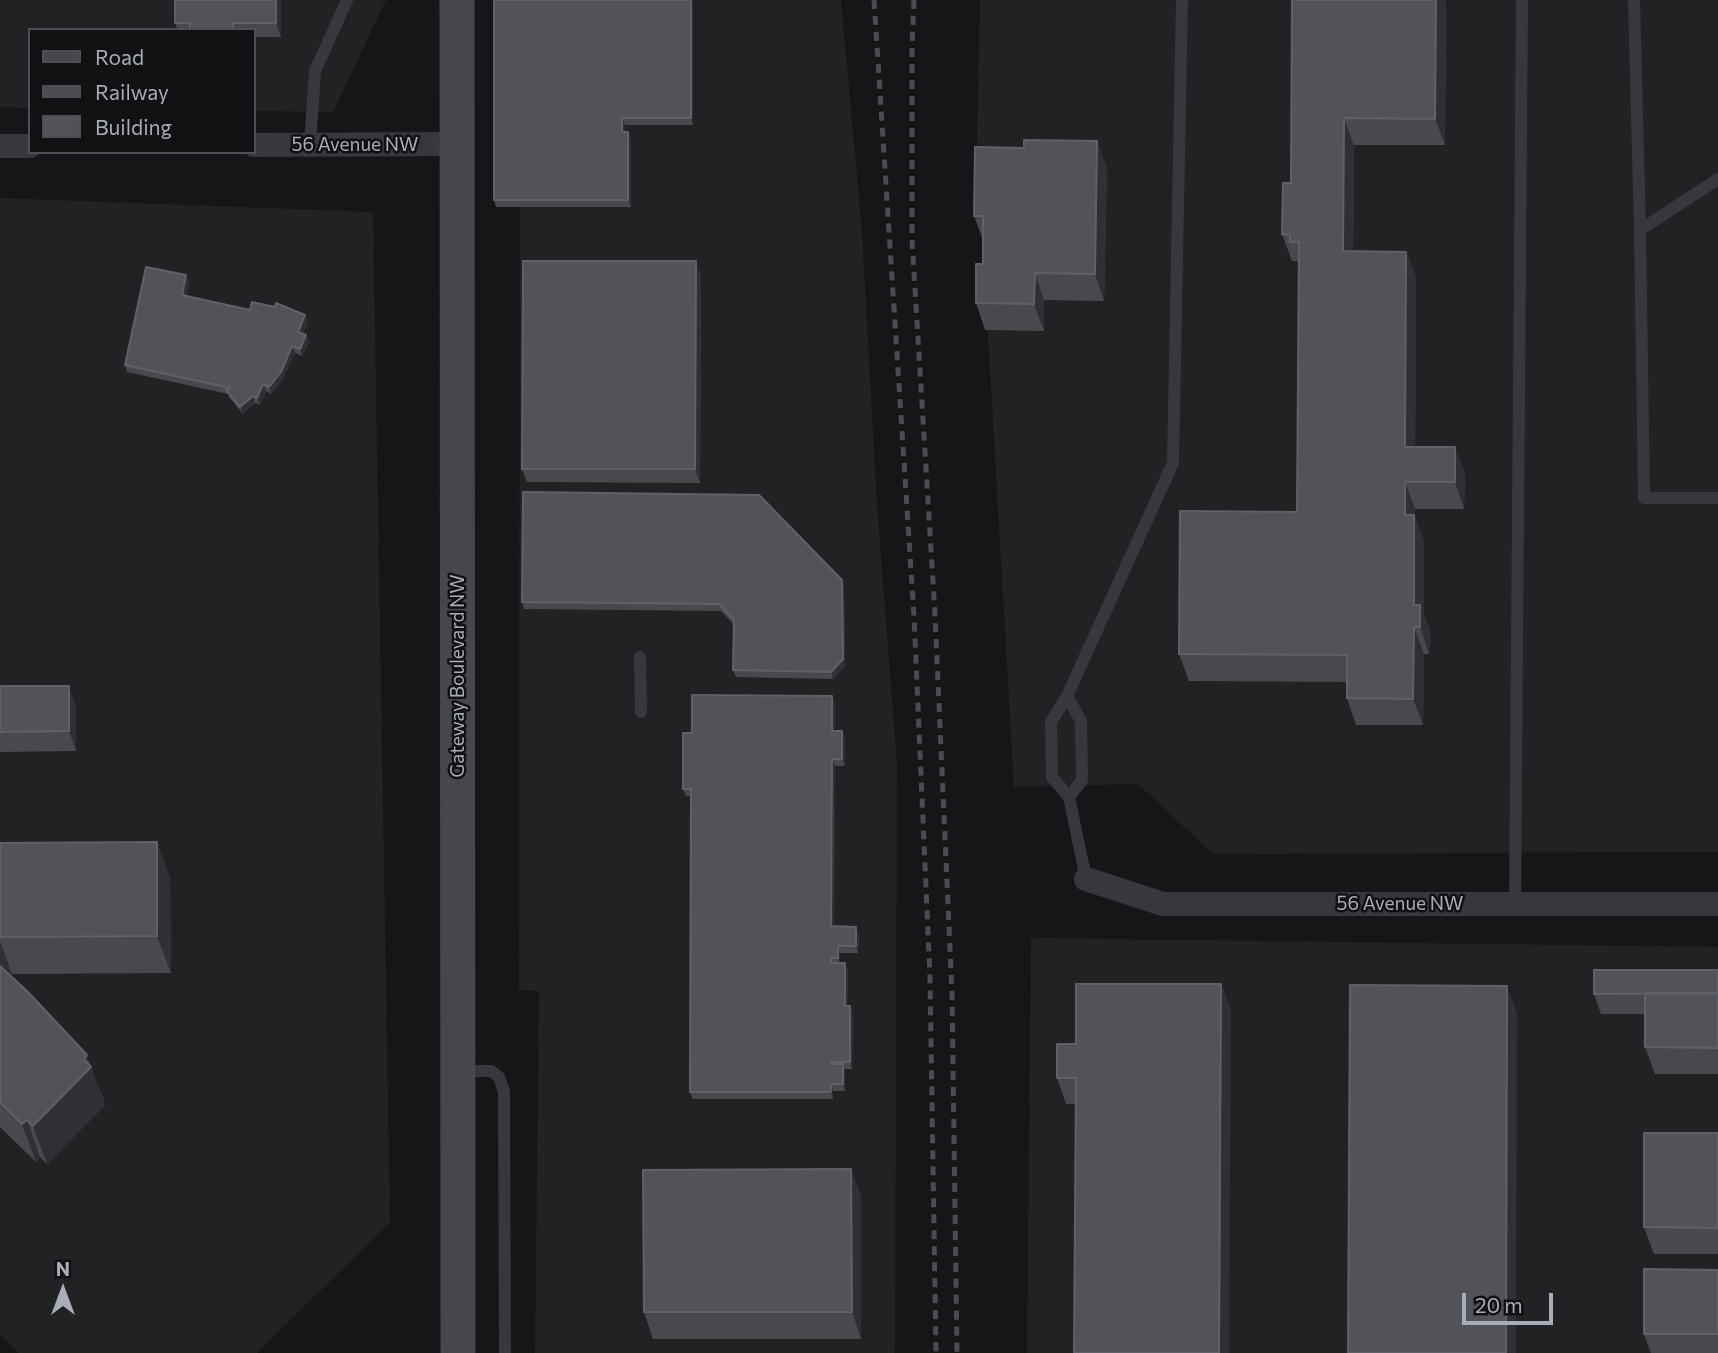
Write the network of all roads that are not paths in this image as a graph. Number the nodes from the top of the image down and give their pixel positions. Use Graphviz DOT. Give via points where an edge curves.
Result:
graph roads {
  1 [pos="347,0"];
  2 [pos="457,0"];
  3 [pos="1182,0"];
  4 [pos="1522,0"];
  5 [pos="1634,0"];
  6 [pos="457,144"];
  7 [pos="256,145"];
  8 [pos="310,145"];
  9 [pos="0,146"];
  10 [pos="28,146"];
  11 [pos="1718,179"];
  12 [pos="1640,230"];
  13 [pos="1718,498"];
  14 [pos="640,657"];
  15 [pos="1067,696"];
  16 [pos="641,712"];
  17 [pos="1069,797"];
  18 [pos="1086,879"];
  19 [pos="1515,904"];
  20 [pos="1718,904"];
  21 [pos="458,1071"];
  22 [pos="457,1353"];
  23 [pos="505,1353"];
  1 -- 8 [label="lane" via="314,71"];
  2 -- 6 [label="main road, Gateway Boulevard NW"];
  3 -- 15 [label="lane" via="1173,463"];
  4 -- 19 [label="lane"];
  5 -- 12 [label="lane"];
  6 -- 8 [label="street, 56 Avenue NW"];
  6 -- 21 [label="main road, Gateway Boulevard NW"];
  7 -- 8 [label="street, 56 Avenue NW"];
  9 -- 10 [label="street"];
  11 -- 12 [label="lane"];
  12 -- 13 [label="lane" via="1644,498"];
  14 -- 16 [label="lane"];
  15 -- 17 [label="lane" via="1082,721 1082,780"];
  15 -- 17 [label="lane" via="1051,722 1051,755 1052,777"];
  17 -- 18 [label="lane"];
  18 -- 19 [label="street, 56 Avenue NW" via="1163,904"];
  19 -- 20 [label="street, 56 Avenue NW"];
  21 -- 22 [label="main road, Gateway Boulevard NW"];
  21 -- 23 [label="lane" via="491,1071 499,1077 503,1092"];
}
